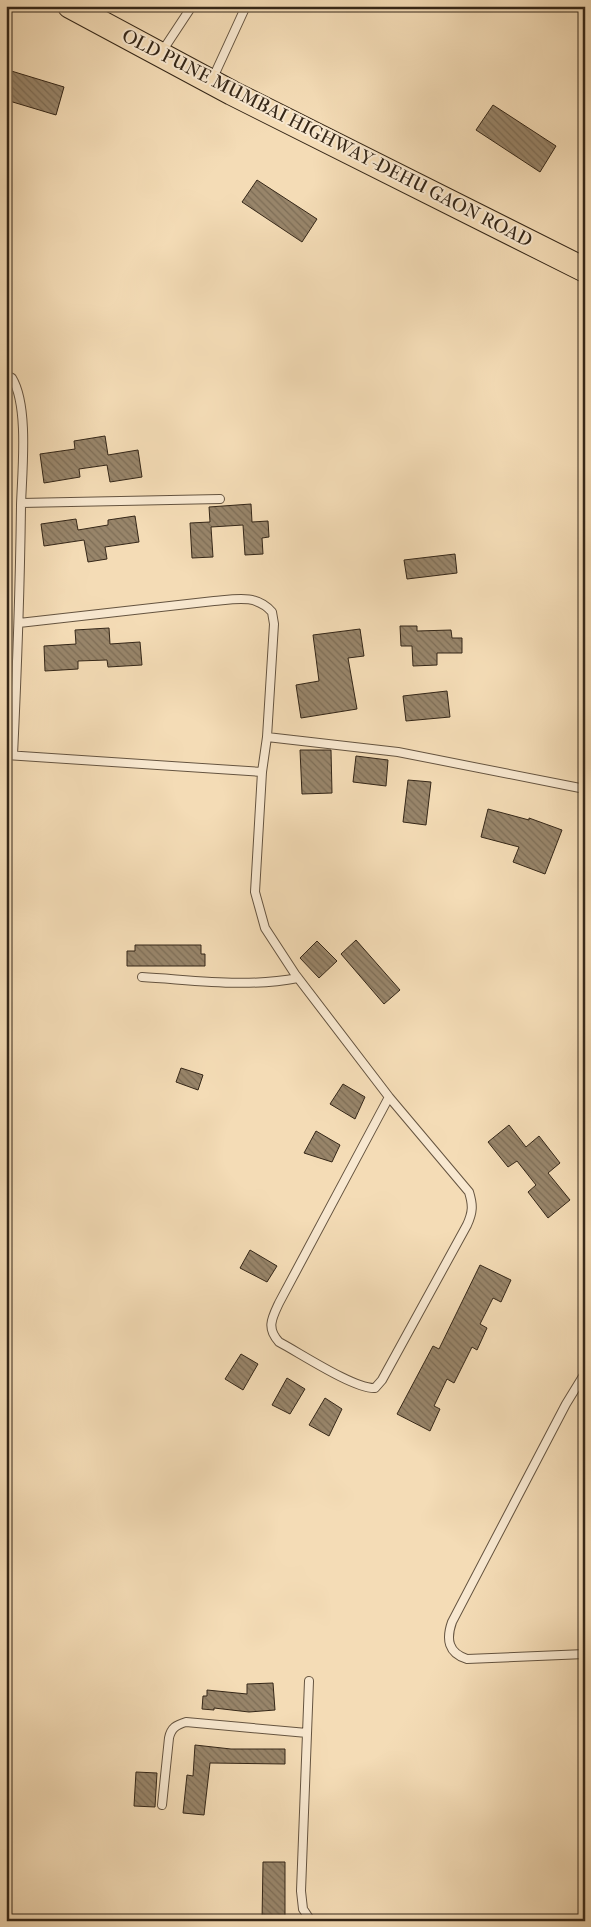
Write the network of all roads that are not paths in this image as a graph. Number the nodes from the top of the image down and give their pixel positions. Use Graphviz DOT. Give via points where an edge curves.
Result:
graph roads {
  1 [pos="70,6"];
  2 [pos="192,6"];
  3 [pos="246,6"];
  4 [pos="160,54"];
  5 [pos="211,82"];
  6 [pos="585,270"];
  7 [pos="6,375"];
  8 [pos="220,500"];
  9 [pos="21,503"];
  10 [pos="19,623"];
  11 [pos="267,737"];
  12 [pos="10,755"];
  13 [pos="262,772"];
  14 [pos="585,789"];
  15 [pos="142,976"];
  16 [pos="298,978"];
  17 [pos="389,1097"];
  18 [pos="585,1373"];
  19 [pos="585,1654"];
  20 [pos="309,1681"];
  21 [pos="307,1733"];
  22 [pos="162,1805"];
  23 [pos="311,1921"];
  1 -- 4 [label="main road, OLD PUNE MUMBAI HIGHWAY-DEHU GAON ROAD"];
  2 -- 4 [label="lane"];
  3 -- 5 [label="lane"];
  4 -- 5 [label="main road, OLD PUNE MUMBAI HIGHWAY-DEHU GAON ROAD"];
  5 -- 6 [label="main road, OLD PUNE MUMBAI HIGHWAY-DEHU GAON ROAD"];
  7 -- 9 [label="lane" via="12,378 20,398"];
  8 -- 9 [label="lane"];
  9 -- 10 [label="lane"];
  10 -- 11 [label="lane" via="214,601 258,600 272,612 274,624"];
  10 -- 12 [label="lane"];
  11 -- 13 [label="lane"];
  11 -- 14 [label="lane" via="398,752"];
  12 -- 13 [label="lane"];
  13 -- 16 [label="lane" via="256,871 258,906 264,928"];
  15 -- 16 [label="lane" via="247,983"];
  16 -- 17 [label="lane"];
  17 -- 17 [label="lane" via="469,1192 473,1204 472,1213 382,1380 375,1388 370,1388 344,1378 279,1342 270,1326 279,1302"];
  18 -- 19 [label="lane" via="447,1635 456,1656 467,1659"];
  20 -- 21 [label="lane"];
  21 -- 22 [label="lane" via="192,1722 178,1724 168,1738"];
  21 -- 23 [label="lane" via="301,1891 304,1909"];
}
